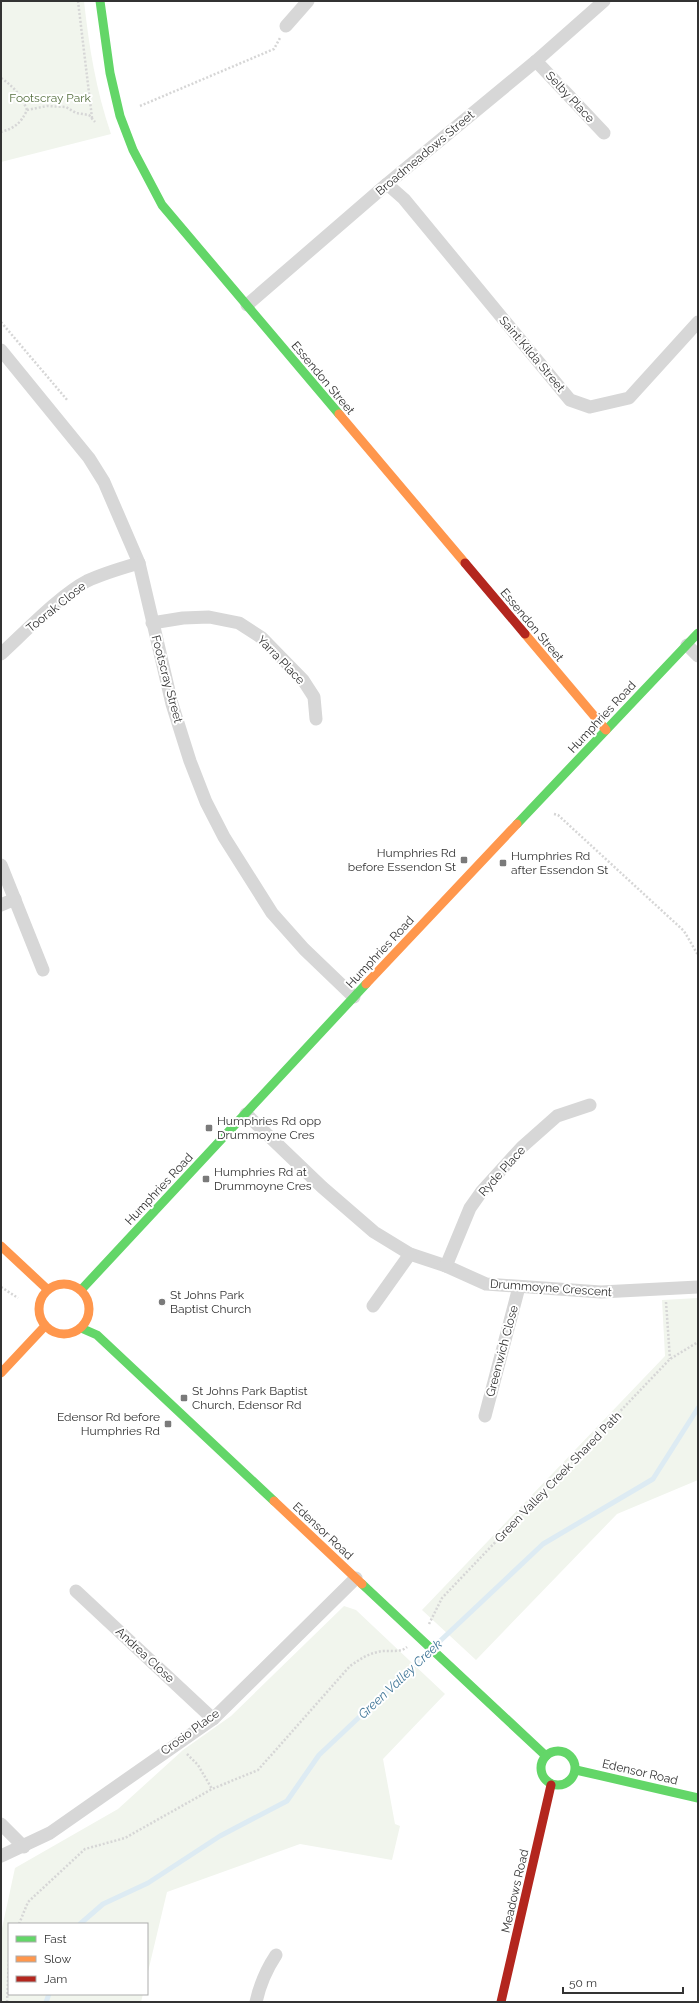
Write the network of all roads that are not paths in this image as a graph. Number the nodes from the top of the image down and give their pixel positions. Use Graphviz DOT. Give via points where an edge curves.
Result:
graph roads {
  1 [pos="100,1"];
  2 [pos="308,1"];
  3 [pos="604,1"];
  4 [pos="286,26"];
  5 [pos="536,61"];
  6 [pos="604,133"];
  7 [pos="387,184"];
  8 [pos="247,305"];
  9 [pos="698,322"];
  10 [pos="1,350"];
  11 [pos="139,563"];
  12 [pos="152,623"];
  13 [pos="698,633"];
  14 [pos="687,645"];
  15 [pos="1,654"];
  16 [pos="698,656"];
  17 [pos="316,719"];
  18 [pos="606,730"];
  19 [pos="1,864"];
  20 [pos="15,899"];
  21 [pos="1,905"];
  22 [pos="43,970"];
  23 [pos="354,997"];
  24 [pos="590,1105"];
  25 [pos="246,1114"];
  26 [pos="1,1246"];
  27 [pos="410,1254"];
  28 [pos="446,1266"];
  29 [pos="519,1287"];
  30 [pos="698,1287"];
  31 [pos="47,1290"];
  32 [pos="81,1290"];
  33 [pos="374,1306"];
  34 [pos="45,1326"];
  35 [pos="81,1328"];
  36 [pos="1,1373"];
  37 [pos="485,1416"];
  38 [pos="356,1578"];
  39 [pos="76,1591"];
  40 [pos="213,1718"];
  41 [pos="546,1756"];
  42 [pos="576,1770"];
  43 [pos="551,1784"];
  44 [pos="698,1798"];
  45 [pos="1,1824"];
  46 [pos="24,1847"];
  47 [pos="1,1856"];
  48 [pos="276,1955"];
  49 [pos="256,2002"];
  50 [pos="501,2002"];
  1 -- 8 [label="main road, Essendon Street" via="107,60 120,114 139,162 162,204"];
  2 -- 4 [label="street"];
  3 -- 5 [label="street, Broadmeadows Street"];
  5 -- 6 [label="street, Selby Place"];
  5 -- 7 [label="street, Broadmeadows Street"];
  7 -- 8 [label="street, Broadmeadows Street"];
  7 -- 9 [label="street, Saint Kilda Street" via="404,199 570,400 590,407 630,398"];
  8 -- 18 [label="main road, Essendon Street"];
  10 -- 11 [label="street, Footscray Street" via="89,458 104,482"];
  11 -- 12 [label="street, Footscray Street"];
  11 -- 15 [label="street, Toorak Close" via="110,571 86,582 65,596"];
  12 -- 17 [label="street, Yarra Place" via="209,617 239,623 262,638 303,680 314,697"];
  12 -- 23 [label="street, Footscray Street" via="172,704 190,761 206,802 224,837 272,913 304,949"];
  13 -- 14 [label="main road, Humphries Road"];
  14 -- 16 [label="street"];
  14 -- 18 [label="main road, Humphries Road"];
  18 -- 23 [label="main road, Humphries Road"];
  19 -- 20 [label="street"];
  20 -- 21 [label="street"];
  20 -- 22 [label="street"];
  23 -- 25 [label="main road, Humphries Road"];
  24 -- 28 [label="street, Ryde Place" via="558,1116 522,1147 482,1190 470,1208"];
  25 -- 27 [label="street, Drummoyne Crescent" via="322,1187 374,1232"];
  25 -- 32 [label="main road, Humphries Road"];
  26 -- 31 [label="main road"];
  27 -- 28 [label="street, Drummoyne Crescent"];
  27 -- 33 [label="street"];
  28 -- 29 [label="street, Drummoyne Crescent" via="486,1284"];
  29 -- 30 [label="street, Drummoyne Crescent" via="601,1292"];
  29 -- 37 [label="street, Greenwich Close"];
  31 -- 32 [label="main road" via="64,1284 74,1285"];
  31 -- 34 [label="main road" via="39,1305 39,1313"];
  32 -- 35 [label="main road" via="89,1309"];
  34 -- 35 [label="main road" via="61,1334 75,1332"];
  34 -- 36 [label="main road"];
  35 -- 38 [label="main road, Edensor Road" via="97,1335"];
  38 -- 40 [label="street, Crosio Place"];
  38 -- 41 [label="main road, Edensor Road"];
  39 -- 40 [label="street, Andrea Close"];
  40 -- 46 [label="street, Crosio Place" via="50,1833"];
  41 -- 42 [label="main road" via="557,1751 568,1754 573,1758"];
  41 -- 43 [label="main road" via="541,1771 546,1781"];
  42 -- 43 [label="main road" via="572,1780 567,1784"];
  42 -- 44 [label="main road, Edensor Road"];
  43 -- 50 [label="main road, Meadows Road"];
  45 -- 46 [label="street"];
  46 -- 47 [label="street, Crosio Place"];
  48 -- 49 [label="street" via="262,1980"];
}
